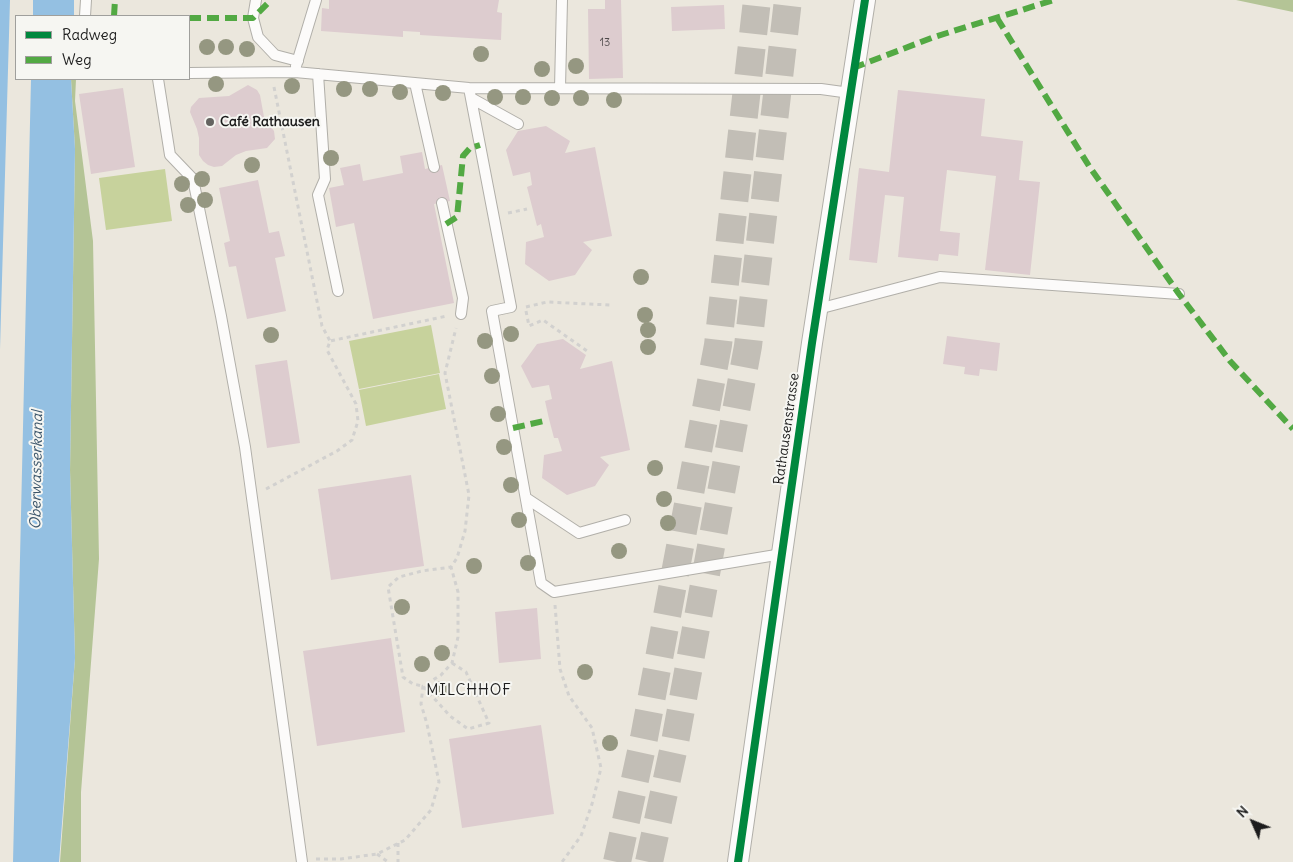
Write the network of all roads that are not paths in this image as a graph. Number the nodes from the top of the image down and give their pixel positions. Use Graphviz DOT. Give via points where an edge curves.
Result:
graph roads {
  1 [pos="86,0"];
  2 [pos="256,0"];
  3 [pos="316,0"];
  4 [pos="562,0"];
  5 [pos="865,0"];
  6 [pos="85,15"];
  7 [pos="298,61"];
  8 [pos="295,72"];
  9 [pos="190,73"];
  10 [pos="318,74"];
  11 [pos="158,80"];
  12 [pos="415,83"];
  13 [pos="560,88"];
  14 [pos="470,93"];
  15 [pos="850,93"];
  16 [pos="518,124"];
  17 [pos="434,167"];
  18 [pos="442,203"];
  19 [pos="338,291"];
  20 [pos="1179,294"];
  21 [pos="818,309"];
  22 [pos="461,314"];
  23 [pos="526,498"];
  24 [pos="625,520"];
  25 [pos="782,554"];
  26 [pos="301,860"];
  27 [pos="738,862"];
  1 -- 6 [label="lane"];
  2 -- 7 [label="lane" via="253,18 258,37 275,55"];
  3 -- 7 [label="lane"];
  4 -- 13 [label="lane"];
  5 -- 15 [label="street, Rathausenstrasse"];
  7 -- 8 [label="lane"];
  8 -- 9 [label="lane"];
  8 -- 10 [label="lane"];
  10 -- 12 [label="lane"];
  10 -- 19 [label="lane" via="325,179 318,195"];
  11 -- 26 [label="lane" via="170,155 193,179 223,325 252,494"];
  12 -- 14 [label="lane"];
  12 -- 17 [label="lane"];
  13 -- 14 [label="lane"];
  13 -- 15 [label="lane" via="821,89"];
  14 -- 16 [label="lane"];
  14 -- 23 [label="lane" via="511,307 492,311"];
  15 -- 21 [label="street, Rathausenstrasse"];
  18 -- 22 [label="lane" via="463,298"];
  20 -- 21 [label="lane" via="940,277"];
  21 -- 25 [label="street, Rathausenstrasse"];
  23 -- 24 [label="lane" via="579,532"];
  23 -- 25 [label="lane" via="541,583 554,592"];
  25 -- 27 [label="street, Rathausenstrasse"];
}
